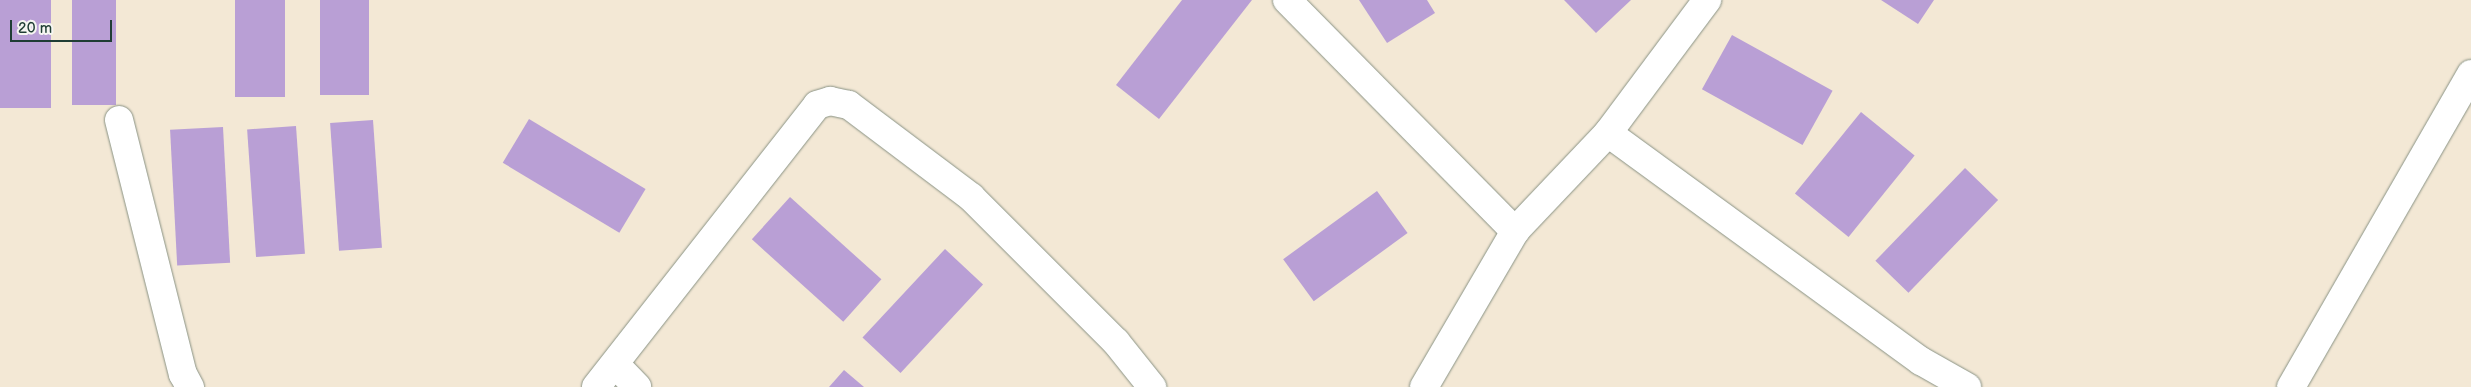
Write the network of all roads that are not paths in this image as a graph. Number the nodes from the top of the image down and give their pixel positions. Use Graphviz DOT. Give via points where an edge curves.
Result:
graph roads {
  1 [pos="1287,0"];
  2 [pos="1707,0"];
  3 [pos="2471,74"];
  4 [pos="119,120"];
  5 [pos="1608,134"];
  6 [pos="1515,231"];
  7 [pos="616,364"];
  8 [pos="182,383"];
  9 [pos="596,387"];
  10 [pos="637,387"];
  11 [pos="1152,387"];
  12 [pos="1424,387"];
  13 [pos="1967,387"];
  14 [pos="2291,387"];
  1 -- 6 [label="street"];
  2 -- 5 [label="street"];
  3 -- 14 [label="street"];
  4 -- 8 [label="street"];
  5 -- 6 [label="street"];
  5 -- 13 [label="street" via="1921,361"];
  6 -- 12 [label="street"];
  7 -- 9 [label="street"];
  7 -- 10 [label="street"];
  7 -- 11 [label="street" via="817,105 830,101 849,106 971,196 1116,342"];
}
